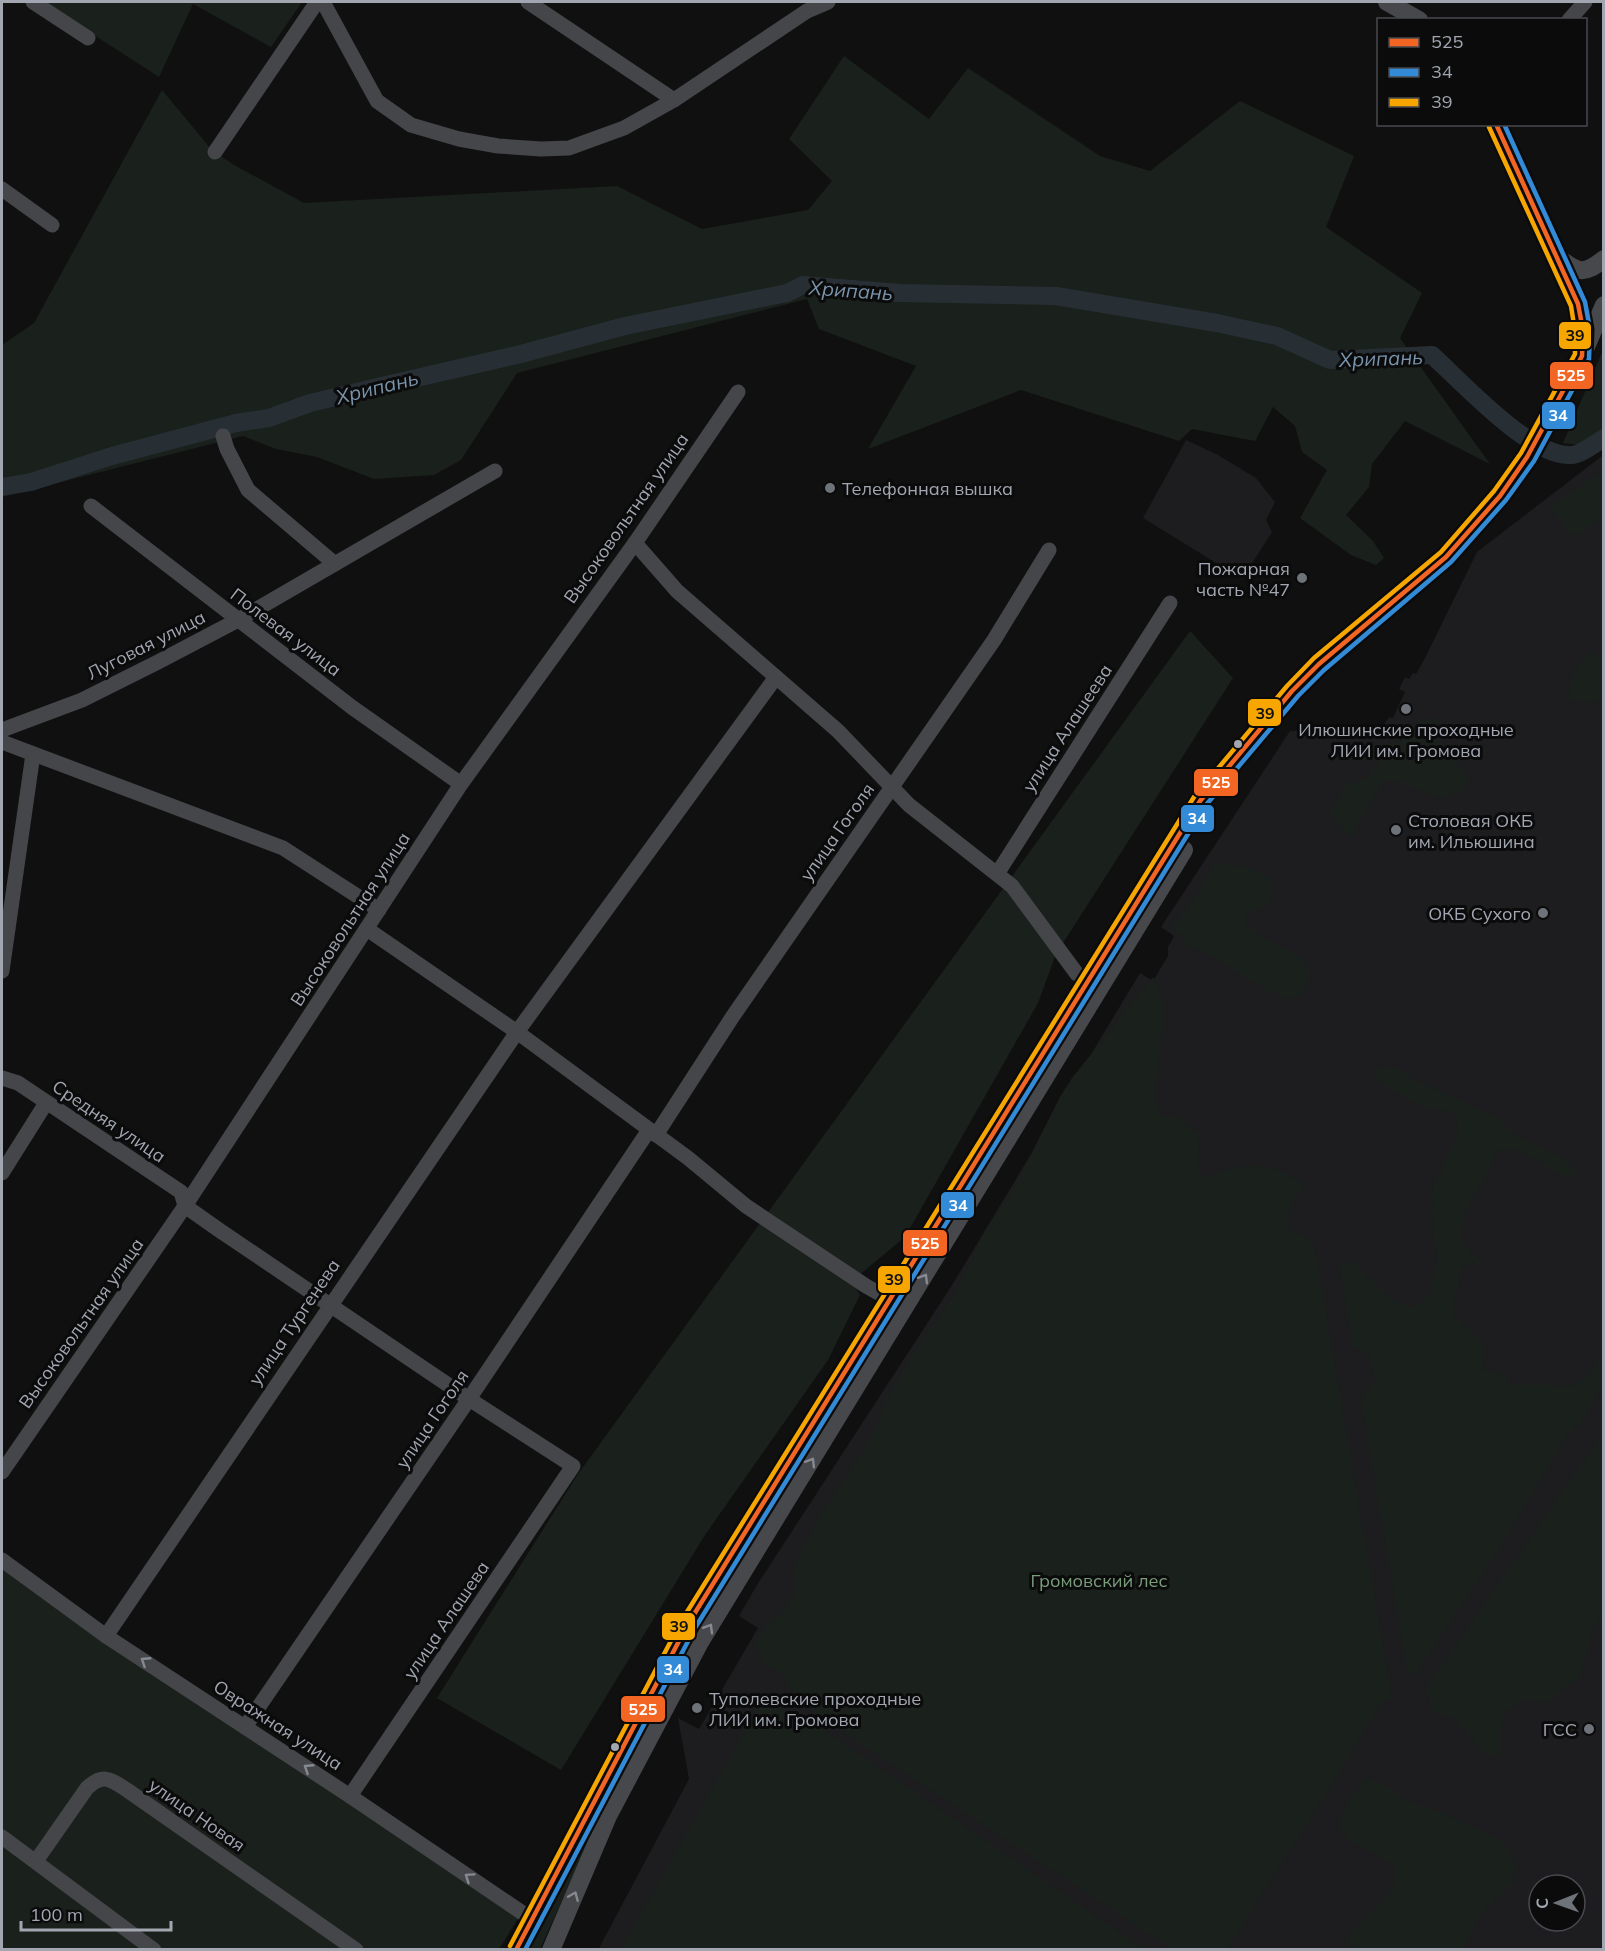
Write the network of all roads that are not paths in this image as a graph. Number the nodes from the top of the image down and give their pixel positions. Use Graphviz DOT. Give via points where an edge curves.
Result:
graph roads {
  1 [pos="33,2"];
  2 [pos="317,2"];
  3 [pos="323,2"];
  4 [pos="528,2"];
  5 [pos="828,2"];
  6 [pos="1387,2"];
  7 [pos="1585,2"];
  8 [pos="1415,18"];
  9 [pos="1571,18"];
  10 [pos="88,38"];
  11 [pos="674,100"];
  12 [pos="1497,126"];
  13 [pos="215,152"];
  14 [pos="2,189"];
  15 [pos="52,225"];
  16 [pos="1557,257"];
  17 [pos="1604,259"];
  18 [pos="1604,282"];
  19 [pos="1578,304"];
  20 [pos="1603,305"];
  21 [pos="1582,356"];
  22 [pos="738,392"];
  23 [pos="223,436"];
  24 [pos="495,471"];
  25 [pos="91,506"];
  26 [pos="635,543"];
  27 [pos="1049,550"];
  28 [pos="335,564"];
  29 [pos="1170,603"];
  30 [pos="238,620"];
  31 [pos="776,677"];
  32 [pos="2,730"];
  33 [pos="1253,736"];
  34 [pos="2,742"];
  35 [pos="33,754"];
  36 [pos="461,784"];
  37 [pos="891,789"];
  38 [pos="997,874"];
  39 [pos="379,910"];
  40 [pos="367,929"];
  41 [pos="2,971"];
  42 [pos="1087,982"];
  43 [pos="517,1032"];
  44 [pos="2,1078"];
  45 [pos="46,1103"];
  46 [pos="652,1133"];
  47 [pos="2,1173"];
  48 [pos="185,1206"];
  49 [pos="891,1300"];
  50 [pos="330,1304"];
  51 [pos="469,1399"];
  52 [pos="573,1466"];
  53 [pos="2,1472"];
  54 [pos="2,1560"];
  55 [pos="106,1636"];
  56 [pos="245,1727"];
  57 [pos="350,1796"];
  58 [pos="2,1837"];
  59 [pos="36,1862"];
  60 [pos="534,1919"];
  61 [pos="154,1950"];
  62 [pos="356,1950"];
  63 [pos="516,1950"];
  64 [pos="551,1950"];
  1 -- 10 [label="street"];
  2 -- 13 [label="street"];
  3 -- 11 [label="street" via="377,100 411,125 459,139 520,148 569,148 624,128"];
  4 -- 11 [label="street"];
  5 -- 11 [label="street" via="780,28"];
  6 -- 8 [label="main road"];
  7 -- 9 [label="street"];
  12 -- 16 [label="main road"];
  14 -- 15 [label="street"];
  16 -- 17 [label="main road" via="1582,271"];
  16 -- 19 [label="main road"];
  18 -- 19 [label="main road" via="1586,278"];
  19 -- 21 [label="main road"];
  20 -- 21 [label="main road"];
  21 -- 33 [label="main road" via="1527,457 1500,496 1446,557 1319,664"];
  22 -- 26 [label="street, Высоковольтная улица"];
  23 -- 28 [label="street" via="248,490"];
  24 -- 28 [label="street, Луговая улица"];
  25 -- 30 [label="street, Полевая улица"];
  26 -- 31 [label="street" via="677,591"];
  26 -- 36 [label="street, Высоковольтная улица"];
  27 -- 37 [label="street, улица Гоголя" via="994,640"];
  28 -- 30 [label="street, Луговая улица"];
  29 -- 38 [label="street, улица Алашеева"];
  30 -- 32 [label="street, Луговая улица" via="82,700"];
  30 -- 36 [label="street, Полевая улица"];
  31 -- 37 [label="street" via="838,730"];
  31 -- 43 [label="street, улица Тургенева"];
  33 -- 42 [label="main road" via="1200,801"];
  64 -- 33 [label="main road, one-way" via="608,1816 700,1642"];
  34 -- 35 [label="street"];
  35 -- 39 [label="street" via="283,848"];
  35 -- 41 [label="street"];
  36 -- 39 [label="street, Высоковольтная улица"];
  37 -- 38 [label="street"];
  37 -- 46 [label="street, улица Гоголя"];
  38 -- 42 [label="street" via="1012,886"];
  39 -- 40 [label="street, Высоковольтная улица"];
  40 -- 43 [label="street"];
  40 -- 48 [label="street, Высоковольтная улица"];
  42 -- 49 [label="main road"];
  43 -- 46 [label="street"];
  43 -- 50 [label="street, улица Тургенева"];
  44 -- 45 [label="street, Средняя улица" via="18,1083"];
  45 -- 47 [label="street"];
  45 -- 48 [label="street, Средняя улица" via="181,1192"];
  46 -- 49 [label="street" via="747,1206"];
  46 -- 51 [label="street, улица Гоголя"];
  48 -- 50 [label="street, Средняя улица"];
  48 -- 53 [label="street, Высоковольтная улица"];
  49 -- 60 [label="main road" via="688,1624"];
  50 -- 51 [label="street, Средняя улица"];
  50 -- 55 [label="street, улица Тургенева"];
  51 -- 52 [label="street, Средняя улица"];
  51 -- 56 [label="street, улица Гоголя"];
  52 -- 57 [label="street, улица Алашева"];
  54 -- 55 [label="street, Овражная улица"];
  56 -- 55 [label="street, Овражная улица, one-way"];
  57 -- 56 [label="street, Овражная улица, one-way"];
  60 -- 57 [label="street, Овражная улица, one-way"];
  58 -- 59 [label="street"];
  59 -- 61 [label="street"];
  59 -- 62 [label="street, улица Новая" via="87,1788 96,1779 105,1778"];
  60 -- 63 [label="main road"];
}
